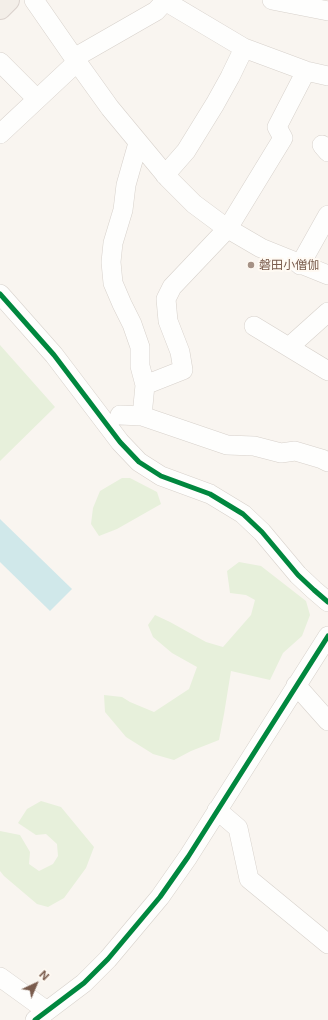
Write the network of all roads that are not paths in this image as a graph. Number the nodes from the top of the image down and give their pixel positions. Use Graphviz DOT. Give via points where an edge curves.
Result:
graph roads {
  1 [pos="8,0"];
  2 [pos="34,0"];
  3 [pos="272,0"];
  4 [pos="165,1"];
  5 [pos="0,8"];
  6 [pos="328,11"];
  7 [pos="244,48"];
  8 [pos="75,60"];
  9 [pos="0,62"];
  10 [pos="306,71"];
  11 [pos="328,76"];
  12 [pos="37,99"];
  13 [pos="0,134"];
  14 [pos="138,143"];
  15 [pos="165,175"];
  16 [pos="328,215"];
  17 [pos="228,228"];
  18 [pos="300,265"];
  19 [pos="328,276"];
  20 [pos="0,294"];
  21 [pos="328,312"];
  22 [pos="254,326"];
  23 [pos="289,347"];
  24 [pos="328,370"];
  25 [pos="145,385"];
  26 [pos="120,415"];
  27 [pos="142,416"];
  28 [pos="326,457"];
  29 [pos="328,602"];
  30 [pos="328,636"];
  31 [pos="296,685"];
  32 [pos="328,721"];
  33 [pos="218,810"];
  34 [pos="328,944"];
  35 [pos="0,977"];
  36 [pos="41,1016"];
  1 -- 5 [label="main road"];
  2 -- 8 [label="street"];
  3 -- 6 [label="street"];
  4 -- 7 [label="street"];
  4 -- 8 [label="street" via="156,11"];
  7 -- 10 [label="street"];
  7 -- 15 [label="street" via="215,104 186,151"];
  8 -- 12 [label="street"];
  8 -- 14 [label="street"];
  9 -- 12 [label="street"];
  10 -- 11 [label="street"];
  10 -- 17 [label="street" via="277,127 283,138"];
  12 -- 13 [label="street"];
  14 -- 15 [label="street"];
  14 -- 25 [label="street" via="126,185 111,262 113,283 140,347 140,366"];
  15 -- 17 [label="street" via="194,204"];
  16 -- 18 [label="street"];
  17 -- 18 [label="street" via="260,248"];
  17 -- 25 [label="street" via="172,287 166,299 168,321 180,352 183,370"];
  18 -- 19 [label="street"];
  20 -- 29 [label="street" via="54,354 120,442 139,462 160,476 210,494 243,514 262,532 298,575"];
  21 -- 23 [label="street"];
  22 -- 23 [label="street"];
  23 -- 24 [label="street"];
  25 -- 27 [label="street"];
  26 -- 27 [label="street"];
  27 -- 28 [label="street" via="227,445 254,446 281,453 295,451"];
  30 -- 31 [label="street"];
  31 -- 32 [label="street"];
  31 -- 33 [label="street"];
  33 -- 34 [label="street" via="238,828 249,879"];
  33 -- 36 [label="street" via="160,897 108,959 84,983"];
  35 -- 36 [label="street"];
}
